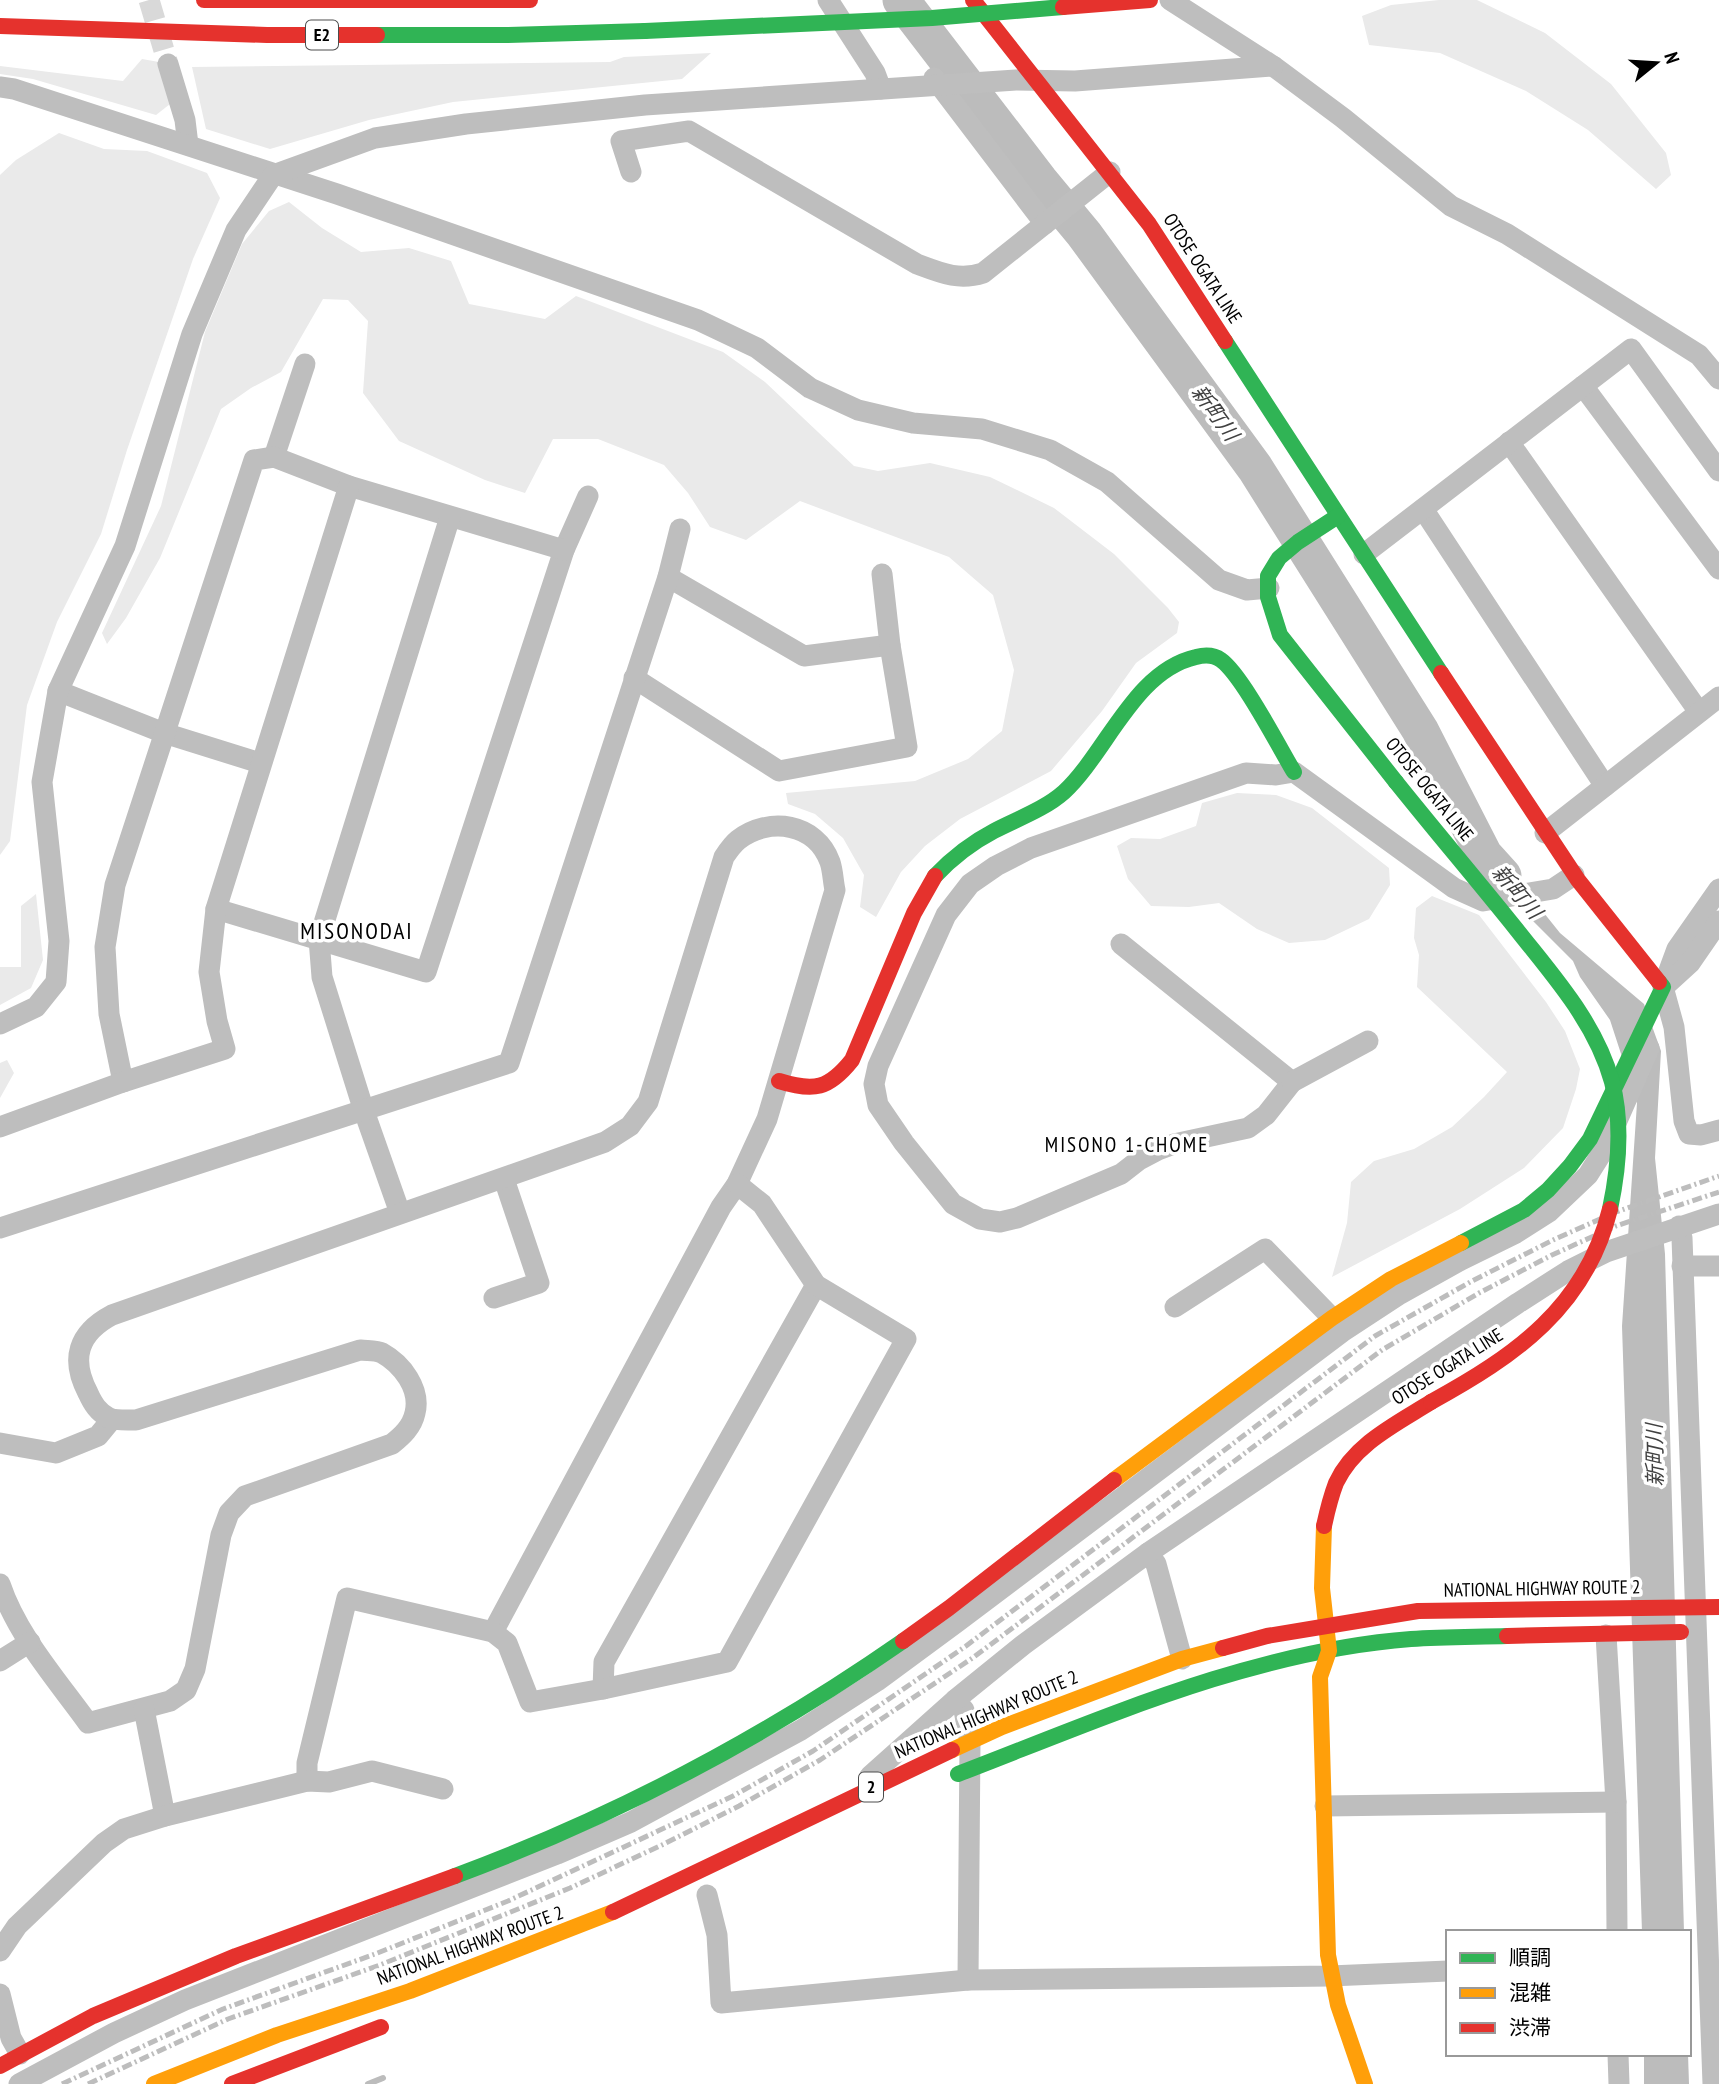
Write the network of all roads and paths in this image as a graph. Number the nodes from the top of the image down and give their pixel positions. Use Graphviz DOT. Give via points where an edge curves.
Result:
graph roads {
  1 [pos="204,0"];
  2 [pos="530,0"];
  3 [pos="828,0"];
  4 [pos="973,0"];
  5 [pos="1150,0"];
  6 [pos="1170,0"];
  7 [pos="0,26"];
  8 [pos="169,64"];
  9 [pos="1273,66"];
  10 [pos="1027,80"];
  11 [pos="940,82"];
  12 [pos="0,87"];
  13 [pos="881,89"];
  14 [pos="188,145"];
  15 [pos="631,172"];
  16 [pos="273,175"];
  17 [pos="1104,177"];
  18 [pos="1047,222"];
  19 [pos="305,364"];
  20 [pos="1719,379"];
  21 [pos="1583,386"];
  22 [pos="1509,442"];
  23 [pos="274,457"];
  24 [pos="1719,471"];
  25 [pos="349,486"];
  26 [pos="588,496"];
  27 [pos="1423,509"];
  28 [pos="450,517"];
  29 [pos="1333,519"];
  30 [pos="680,529"];
  31 [pos="564,550"];
  32 [pos="1364,554"];
  33 [pos="1719,569"];
  34 [pos="882,574"];
  35 [pos="668,577"];
  36 [pos="1269,588"];
  37 [pos="890,645"];
  38 [pos="634,678"];
  39 [pos="58,691"];
  40 [pos="1719,697"];
  41 [pos="1699,712"];
  42 [pos="164,733"];
  43 [pos="260,763"];
  44 [pos="1294,772"];
  45 [pos="1605,786"];
  46 [pos="1545,833"];
  47 [pos="1568,879"];
  48 [pos="1719,889"];
  49 [pos="216,909"];
  50 [pos="1719,922"];
  51 [pos="319,939"];
  52 [pos="1121,944"];
  53 [pos="1663,987"];
  54 [pos="0,1024"];
  55 [pos="1657,1030"];
  56 [pos="1368,1041"];
  57 [pos="779,1081"];
  58 [pos="122,1082"];
  59 [pos="1292,1082"];
  60 [pos="364,1111"];
  61 [pos="0,1128"];
  62 [pos="1719,1130"];
  63 [pos="504,1179"];
  64 [pos="737,1184"];
  65 [pos="400,1213"];
  66 [pos="1719,1214"];
  67 [pos="0,1228"];
  68 [pos="1673,1228"];
  69 [pos="1682,1266"];
  70 [pos="1719,1266"];
  71 [pos="816,1285"];
  72 [pos="494,1298"];
  73 [pos="1175,1307"];
  74 [pos="1332,1318"];
  75 [pos="112,1419"];
  76 [pos="0,1443"];
  77 [pos="1148,1553"];
  78 [pos="0,1584"];
  79 [pos="1690,1607"];
  80 [pos="1719,1607"];
  81 [pos="1325,1625"];
  82 [pos="493,1632"];
  83 [pos="1697,1632"];
  84 [pos="1614,1634"];
  85 [pos="30,1642"];
  86 [pos="1329,1651"];
  87 [pos="1182,1660"];
  88 [pos="0,1661"];
  89 [pos="603,1689"];
  90 [pos="954,1700"];
  91 [pos="144,1709"];
  92 [pos="970,1742"];
  93 [pos="971,1768"];
  94 [pos="948,1778"];
  95 [pos="307,1782"];
  96 [pos="443,1789"];
  97 [pos="852,1796"];
  98 [pos="1616,1802"];
  99 [pos="1325,1806"];
  100 [pos="165,1816"];
  101 [pos="707,1895"];
  102 [pos="1617,1930"];
  103 [pos="0,1951"];
  104 [pos="1446,1971"];
  105 [pos="1330,1976"];
  106 [pos="968,1980"];
  107 [pos="0,1994"];
  108 [pos="399,2020"];
  109 [pos="20,2054"];
  110 [pos="1618,2056"];
  111 [pos="0,2066"];
  112 [pos="19,2084"];
  113 [pos="154,2084"];
  114 [pos="232,2084"];
  115 [pos="1366,2084"];
  116 [pos="1619,2084"];
  117 [pos="1713,2084"];
  1 -- 2 [label="main road, E2"];
  3 -- 13 [label="street"];
  4 -- 10 [label="main road, OTOSE OGATA LINE"];
  5 -- 7 [label="main road, E2, bridge" via="932,18 508,35 267,35"];
  6 -- 9 [label="street"];
  8 -- 14 [label="street"];
  9 -- 10 [label="street" via="1075,81"];
  9 -- 20 [label="street" via="1451,206 1518,241 1699,355"];
  10 -- 11 [label="street"];
  10 -- 17 [label="main road, OTOSE OGATA LINE"];
  11 -- 13 [label="street"];
  11 -- 18 [label="street"];
  12 -- 14 [label="street"];
  13 -- 16 [label="street" via="645,105 466,124 375,138"];
  14 -- 16 [label="street"];
  15 -- 18 [label="street" via="621,141 690,131 917,264 951,276 983,273"];
  16 -- 36 [label="street" via="698,320 757,348 810,388 858,410 913,423 982,429 1050,450 1107,482 1219,580 1247,590"];
  16 -- 39 [label="street" via="236,230 192,334 125,546"];
  17 -- 18 [label="street"];
  17 -- 29 [label="main road, OTOSE OGATA LINE" via="1166,248"];
  19 -- 23 [label="street"];
  21 -- 22 [label="street"];
  21 -- 24 [label="street" via="1631,349"];
  21 -- 33 [label="street"];
  22 -- 27 [label="street"];
  22 -- 41 [label="street"];
  23 -- 25 [label="street"];
  23 -- 42 [label="street" via="254,460"];
  25 -- 28 [label="street"];
  25 -- 43 [label="street"];
  26 -- 31 [label="street"];
  27 -- 32 [label="street"];
  27 -- 45 [label="street"];
  28 -- 31 [label="street"];
  28 -- 51 [label="street"];
  29 -- 32 [label="main road"];
  29 -- 36 [label="main road, OTOSE OGATA LINE" via="1281,554 1268,576"];
  30 -- 35 [label="street"];
  31 -- 51 [label="street" via="426,972"];
  32 -- 46 [label="main road"];
  34 -- 37 [label="street"];
  35 -- 37 [label="street" via="804,656"];
  35 -- 38 [label="street"];
  36 -- 81 [label="main road, OTOSE OGATA LINE, bridge" via="1271,613 1280,635 1574,1001 1601,1050 1613,1082 1619,1120 1612,1208 1596,1254 1566,1303 1486,1372 1369,1442 1336,1484 1324,1525"];
  37 -- 38 [label="street" via="907,747 779,771"];
  38 -- 60 [label="street" via="509,1063"];
  39 -- 42 [label="street"];
  39 -- 54 [label="street" via="42,782 59,941 56,982 36,1007"];
  40 -- 41 [label="street"];
  41 -- 45 [label="street"];
  42 -- 43 [label="street"];
  42 -- 58 [label="street" via="115,885 105,947 109,1014"];
  43 -- 49 [label="street"];
  44 -- 47 [label="street" via="1454,888 1483,901 1553,889"];
  44 -- 57 [label="main road" via="1234,673 1220,659 1205,654 1170,668 1148,685 1062,794 957,853 932,879 842,1074 811,1090"];
  44 -- 59 [label="street" via="1246,773 1091,826 1031,848 970,884 946,915 874,1084 878,1105 953,1204 980,1219 1000,1222 1121,1174 1174,1143 1248,1128 1266,1115"];
  45 -- 46 [label="street"];
  46 -- 47 [label="main road"];
  47 -- 53 [label="main road"];
  48 -- 53 [label="street" via="1677,949"];
  49 -- 51 [label="street"];
  49 -- 58 [label="street" via="209,972 225,1049"];
  50 -- 53 [label="street" via="1690,963"];
  51 -- 60 [label="street" via="322,977"];
  52 -- 59 [label="street"];
  53 -- 62 [label="street" via="1674,1027 1689,1134"];
  53 -- 74 [label="main road" via="1590,1139 1548,1190 1524,1210 1391,1279"];
  55 -- 112 [label="street" via="1605,1147 1588,1175 1549,1212 1342,1332 877,1681 801,1730 631,1822 185,2000"];
  56 -- 59 [label="street"];
  57 -- 63 [label="street" via="835,890 830,861 812,835 787,825 762,827 738,840 724,857 648,1102 631,1126 605,1142"];
  57 -- 64 [label="street"];
  58 -- 61 [label="street"];
  60 -- 65 [label="street"];
  60 -- 67 [label="street"];
  63 -- 65 [label="street"];
  63 -- 72 [label="street" via="539,1283"];
  64 -- 71 [label="street" via="762,1204"];
  64 -- 82 [label="street" via="720,1207"];
  65 -- 75 [label="street" via="94,1324 81,1345 78,1368 98,1411"];
  66 -- 68 [label="street"];
  68 -- 69 [label="street" via="1682,1238"];
  68 -- 77 [label="street" via="1606,1251 1568,1271"];
  69 -- 70 [label="street"];
  69 -- 79 [label="street"];
  71 -- 89 [label="street" via="604,1662"];
  71 -- 89 [label="street" via="906,1339 727,1662"];
  73 -- 74 [label="street" via="1265,1249"];
  74 -- 109 [label="main road" via="948,1608 858,1672 755,1736 634,1801 506,1857 236,1956 93,2016"];
  75 -- 76 [label="street" via="98,1436 56,1453"];
  75 -- 91 [label="street" via="136,1420 360,1350 380,1352 402,1368 415,1393 415,1413 407,1432 392,1444 245,1496 229,1513 195,1669 186,1690"];
  77 -- 87 [label="street" via="1156,1564"];
  77 -- 90 [label="street"];
  78 -- 85 [label="street"];
  79 -- 80 [label="main road, NATIONAL HIGHWAY ROUTE 2 / 2"];
  79 -- 81 [label="main road, NATIONAL HIGHWAY ROUTE 2 / 2" via="1418,1611"];
  79 -- 83 [label="street"];
  81 -- 86 [label="main road, OTOSE OGATA LINE"];
  81 -- 87 [label="main road, NATIONAL HIGHWAY ROUTE 2 / 2"];
  82 -- 89 [label="street" via="507,1643 530,1702"];
  82 -- 95 [label="street" via="347,1598 307,1763"];
  83 -- 84 [label="main road"];
  83 -- 117 [label="street"];
  84 -- 86 [label="main road" via="1410,1639"];
  84 -- 98 [label="street"];
  85 -- 88 [label="street"];
  85 -- 91 [label="street" via="88,1723"];
  86 -- 93 [label="main road" via="1164,1695"];
  86 -- 99 [label="main road" via="1320,1677"];
  87 -- 92 [label="main road, NATIONAL HIGHWAY ROUTE 2 / 2"];
  90 -- 92 [label="street" via="964,1710"];
  90 -- 97 [label="street"];
  91 -- 100 [label="street"];
  92 -- 93 [label="street"];
  92 -- 97 [label="main road, NATIONAL HIGHWAY ROUTE 2 / 2"];
  93 -- 94 [label="main road"];
  93 -- 106 [label="street"];
  95 -- 96 [label="street" via="329,1782 372,1771"];
  95 -- 100 [label="street"];
  97 -- 113 [label="main road, NATIONAL HIGHWAY ROUTE 2 / 2" via="637,1902 556,1936"];
  98 -- 99 [label="street"];
  98 -- 102 [label="street"];
  99 -- 105 [label="main road"];
  100 -- 103 [label="street" via="124,1829 104,1843 17,1926"];
  101 -- 106 [label="street" via="717,1935 721,2003"];
  104 -- 105 [label="street"];
  105 -- 106 [label="street"];
  105 -- 115 [label="main road"];
  107 -- 109 [label="street"];
  108 -- 114 [label="main road"];
  109 -- 111 [label="main road"];
  110 -- 116 [label="street"];
}
